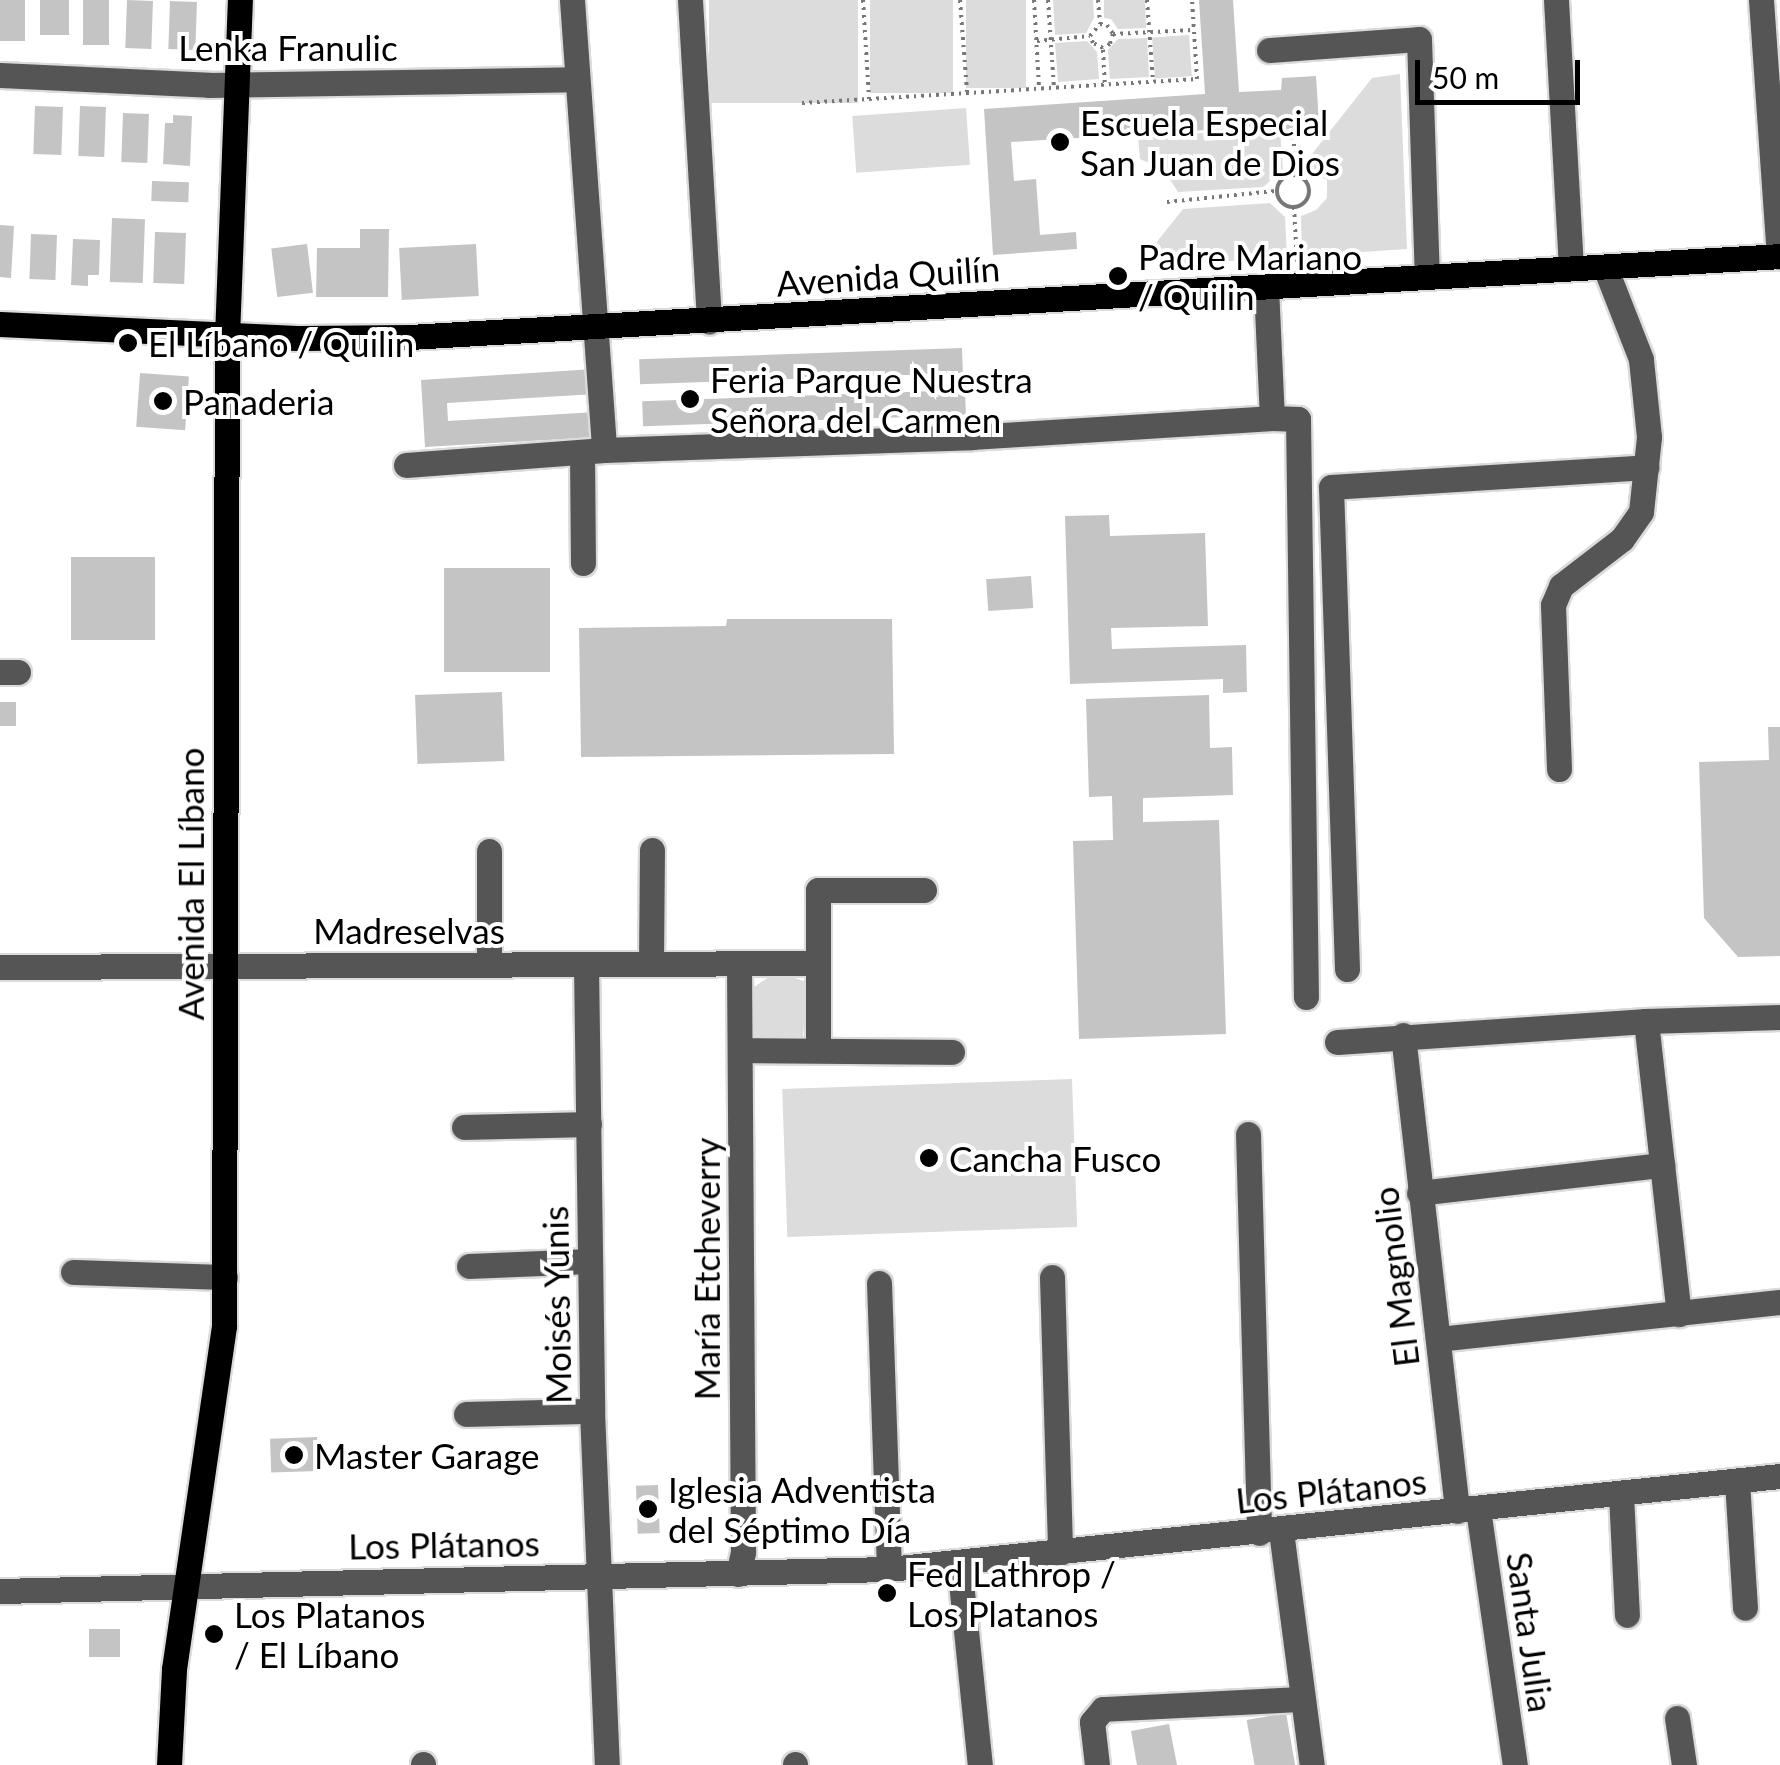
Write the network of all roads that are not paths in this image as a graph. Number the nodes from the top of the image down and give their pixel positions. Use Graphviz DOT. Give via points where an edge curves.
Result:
graph roads {
  1 [pos="240,0"];
  2 [pos="572,0"];
  3 [pos="690,0"];
  4 [pos="1556,0"];
  5 [pos="1761,0"];
  6 [pos="1269,50"];
  7 [pos="0,75"];
  8 [pos="577,79"];
  9 [pos="236,85"];
  10 [pos="1780,256"];
  11 [pos="1606,266"];
  12 [pos="1572,268"];
  13 [pos="1426,278"];
  14 [pos="1266,288"];
  15 [pos="709,321"];
  16 [pos="0,324"];
  17 [pos="594,328"];
  18 [pos="227,336"];
  19 [pos="1272,418"];
  20 [pos="593,451"];
  21 [pos="406,465"];
  22 [pos="1646,466"];
  23 [pos="583,563"];
  24 [pos="1558,769"];
  25 [pos="652,850"];
  26 [pos="489,852"];
  27 [pos="924,890"];
  28 [pos="818,963"];
  29 [pos="489,964"];
  30 [pos="586,964"];
  31 [pos="651,964"];
  32 [pos="739,964"];
  33 [pos="224,966"];
  34 [pos="0,967"];
  35 [pos="1347,969"];
  36 [pos="1306,997"];
  37 [pos="1780,1018"];
  38 [pos="1646,1021"];
  39 [pos="1403,1035"];
  40 [pos="1338,1042"];
  41 [pos="818,1049"];
  42 [pos="740,1050"];
  43 [pos="952,1052"];
  44 [pos="589,1124"];
  45 [pos="464,1127"];
  46 [pos="1248,1134"];
  47 [pos="1662,1165"];
  48 [pos="1419,1193"];
  49 [pos="590,1261"];
  50 [pos="469,1266"];
  51 [pos="73,1272"];
  52 [pos="1052,1276"];
  53 [pos="224,1277"];
  54 [pos="879,1283"];
  55 [pos="1780,1302"];
  56 [pos="1679,1314"];
  57 [pos="1438,1339"];
  58 [pos="592,1412"];
  59 [pos="466,1414"];
  60 [pos="1780,1476"];
  61 [pos="1738,1481"];
  62 [pos="1621,1494"];
  63 [pos="1467,1510"];
  64 [pos="1270,1532"];
  65 [pos="1060,1553"];
  66 [pos="960,1563"];
  67 [pos="889,1569"];
  68 [pos="597,1574"];
  69 [pos="738,1574"];
  70 [pos="186,1585"];
  71 [pos="0,1591"];
  72 [pos="1744,1608"];
  73 [pos="1628,1615"];
  74 [pos="1302,1698"];
  75 [pos="1677,1718"];
  76 [pos="169,1765"];
  77 [pos="607,1765"];
  78 [pos="980,1765"];
  79 [pos="1097,1765"];
  80 [pos="1312,1765"];
  81 [pos="1515,1765"];
  82 [pos="1684,1765"];
  1 -- 9 [label="main road, Avenida El Líbano"];
  2 -- 8 [label="street"];
  3 -- 15 [label="street"];
  4 -- 12 [label="street"];
  5 -- 10 [label="street"];
  6 -- 13 [label="street" via="1419,39"];
  7 -- 9 [label="street, Lenka Franulic"];
  8 -- 9 [label="street, Lenka Franulic"];
  8 -- 17 [label="street"];
  9 -- 18 [label="main road, Avenida El Líbano"];
  10 -- 11 [label="main road, Avenida Quilín"];
  11 -- 12 [label="main road, Avenida Quilín"];
  11 -- 22 [label="street" via="1640,358"];
  12 -- 13 [label="main road, Avenida Quilín"];
  13 -- 14 [label="main road, Avenida Quilín"];
  14 -- 15 [label="main road, Avenida Quilín"];
  14 -- 19 [label="street"];
  15 -- 17 [label="main road, Avenida Quilín"];
  16 -- 18 [label="main road, Avenida Quilín"];
  17 -- 18 [label="main road, Avenida Quilín"];
  17 -- 20 [label="street"];
  18 -- 33 [label="main road, Avenida El Líbano"];
  19 -- 20 [label="street"];
  19 -- 36 [label="street" via="1298,419"];
  20 -- 21 [label="street"];
  20 -- 23 [label="street"];
  22 -- 24 [label="street" via="1641,512 1622,539 1561,586 1554,605"];
  22 -- 35 [label="street" via="1330,487"];
  25 -- 31 [label="street"];
  26 -- 29 [label="street"];
  27 -- 28 [label="street" via="818,890"];
  28 -- 32 [label="street, Madreselvas"];
  28 -- 41 [label="street"];
  29 -- 30 [label="street, Madreselvas"];
  29 -- 33 [label="street, Madreselvas"];
  30 -- 31 [label="street, Madreselvas"];
  30 -- 44 [label="street, Moisés Yunis"];
  31 -- 32 [label="street, Madreselvas"];
  32 -- 42 [label="street, María Etcheverry"];
  33 -- 34 [label="street, Madreselvas"];
  33 -- 53 [label="main road, Avenida El Líbano"];
  37 -- 38 [label="street"];
  38 -- 39 [label="street"];
  38 -- 47 [label="street"];
  39 -- 40 [label="street"];
  39 -- 48 [label="street, El Magnolio"];
  41 -- 42 [label="street"];
  41 -- 43 [label="street"];
  42 -- 69 [label="street, María Etcheverry"];
  44 -- 45 [label="street"];
  44 -- 49 [label="street, Moisés Yunis"];
  46 -- 64 [label="street"];
  47 -- 48 [label="street"];
  47 -- 56 [label="street"];
  48 -- 57 [label="street, El Magnolio"];
  49 -- 50 [label="street"];
  49 -- 58 [label="street, Moisés Yunis"];
  51 -- 53 [label="street"];
  52 -- 65 [label="street"];
  53 -- 70 [label="main road, Avenida El Líbano" via="220,1374"];
  54 -- 67 [label="street"];
  55 -- 56 [label="street"];
  56 -- 57 [label="street"];
  57 -- 63 [label="street, El Magnolio"];
  58 -- 59 [label="street"];
  58 -- 68 [label="street, Moisés Yunis"];
  60 -- 61 [label="street, Los Plátanos"];
  61 -- 62 [label="street, Los Plátanos"];
  61 -- 72 [label="street"];
  62 -- 63 [label="street, Los Plátanos"];
  62 -- 73 [label="street"];
  63 -- 64 [label="street, Los Plátanos"];
  63 -- 81 [label="street, Santa Julia"];
  64 -- 65 [label="street, Los Plátanos"];
  64 -- 74 [label="street"];
  65 -- 66 [label="street, Los Plátanos"];
  66 -- 67 [label="street, Los Plátanos"];
  66 -- 78 [label="street"];
  67 -- 69 [label="street, Los Plátanos"];
  68 -- 69 [label="street, Los Plátanos"];
  68 -- 70 [label="street, Los Plátanos"];
  68 -- 77 [label="street, Moisés Yunis"];
  70 -- 71 [label="street, Los Plátanos"];
  70 -- 76 [label="main road, Avenida El Líbano"];
  74 -- 79 [label="street" via="1103,1709 1092,1722"];
  74 -- 80 [label="street"];
  75 -- 82 [label="street"];
}
